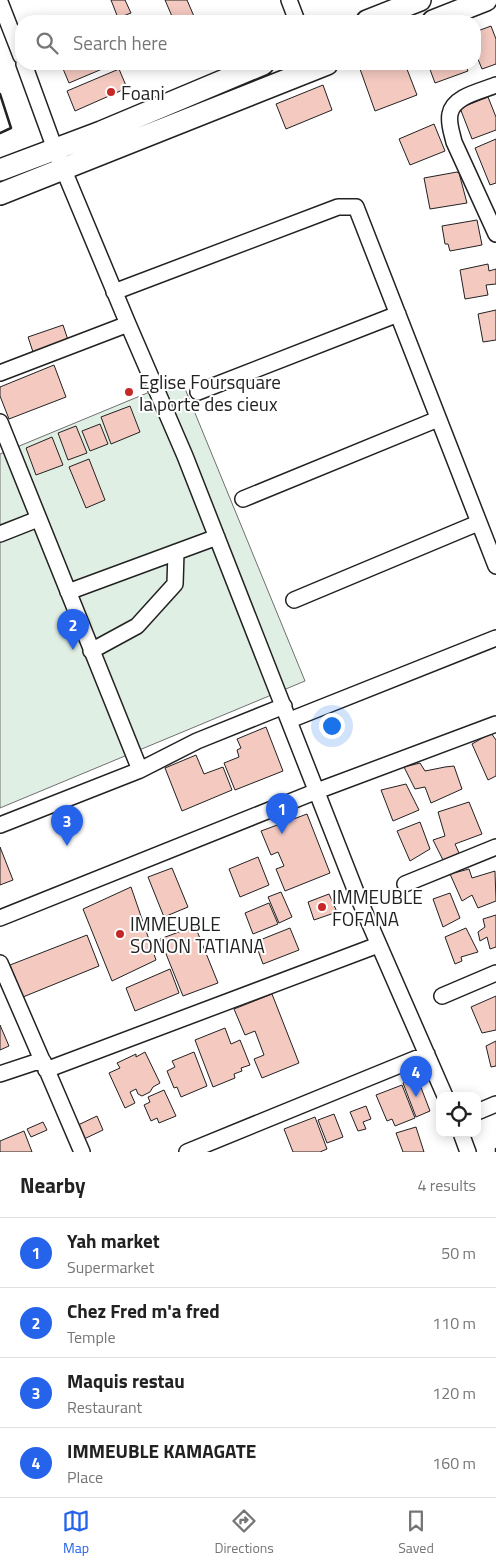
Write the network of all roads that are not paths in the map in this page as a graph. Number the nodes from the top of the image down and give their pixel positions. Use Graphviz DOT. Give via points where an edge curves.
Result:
graph roads {
  1 [pos="289,0"];
  2 [pos="420,0"];
  3 [pos="486,0"];
  4 [pos="0,2"];
  5 [pos="295,15"];
  6 [pos="382,15"];
  7 [pos="448,15"];
  8 [pos="15,41"];
  9 [pos="26,70"];
  10 [pos="249,70"];
  11 [pos="312,70"];
  12 [pos="496,85"];
  13 [pos="55,149"];
  14 [pos="63,169"];
  15 [pos="0,170"];
  16 [pos="0,194"];
  17 [pos="490,203"];
  18 [pos="496,234"];
  19 [pos="114,292"];
  20 [pos="398,314"];
  21 [pos="128,324"];
  22 [pos="0,373"];
  23 [pos="198,392"];
  24 [pos="438,419"];
  25 [pos="0,422"];
  26 [pos="243,499"];
  27 [pos="38,519"];
  28 [pos="478,523"];
  29 [pos="0,534"];
  30 [pos="217,537"];
  31 [pos="176,552"];
  32 [pos="496,566"];
  33 [pos="68,592"];
  34 [pos="294,600"];
  35 [pos="496,638"];
  36 [pos="92,650"];
  37 [pos="287,713"];
  38 [pos="496,724"];
  39 [pos="140,770"];
  40 [pos="316,791"];
  41 [pos="0,825"];
  42 [pos="496,847"];
  43 [pos="405,884"];
  44 [pos="0,918"];
  45 [pos="378,945"];
  46 [pos="0,963"];
  47 [pos="496,973"];
  48 [pos="442,996"];
  49 [pos="427,1054"];
  50 [pos="44,1065"];
  51 [pos="0,1074"];
  52 [pos="443,1092"];
  53 [pos="496,1104"];
  54 [pos="481,1110"];
  55 [pos="462,1137"];
  56 [pos="82,1152"];
  57 [pos="188,1152"];
  58 [pos="468,1152"];
  1 -- 5 [label="street"];
  2 -- 6 [label="main road"];
  3 -- 7 [label="main road"];
  4 -- 8 [label="street"];
  9 -- 13 [label="street"];
  10 -- 13 [label="main road"];
  11 -- 14 [label="main road"];
  12 -- 17 [label="street" via="463,98 454,104 450,113 454,142"];
  13 -- 14 [label="street"];
  13 -- 15 [label="main road"];
  14 -- 16 [label="main road"];
  14 -- 19 [label="street"];
  17 -- 18 [label="street"];
  19 -- 20 [label="street" via="338,207 356,207"];
  19 -- 21 [label="street"];
  20 -- 23 [label="street"];
  20 -- 24 [label="street"];
  21 -- 22 [label="street"];
  21 -- 30 [label="street"];
  24 -- 26 [label="street"];
  24 -- 28 [label="street"];
  25 -- 27 [label="street"];
  27 -- 29 [label="street"];
  27 -- 33 [label="street"];
  28 -- 32 [label="street"];
  28 -- 34 [label="street"];
  30 -- 31 [label="street"];
  30 -- 37 [label="street"];
  31 -- 33 [label="street"];
  31 -- 36 [label="street" via="175,584 138,626"];
  33 -- 36 [label="street"];
  35 -- 37 [label="street"];
  36 -- 39 [label="street"];
  37 -- 39 [label="street" via="197,741"];
  37 -- 40 [label="street"];
  38 -- 40 [label="street"];
  39 -- 41 [label="street"];
  40 -- 44 [label="street"];
  40 -- 45 [label="street"];
  42 -- 43 [label="street"];
  45 -- 49 [label="street"];
  45 -- 50 [label="street"];
  46 -- 50 [label="street"];
  47 -- 48 [label="street"];
  49 -- 52 [label="street"];
  49 -- 57 [label="street"];
  50 -- 51 [label="street"];
  50 -- 56 [label="street"];
  53 -- 54 [label="street"];
  55 -- 58 [label="street"];
}
